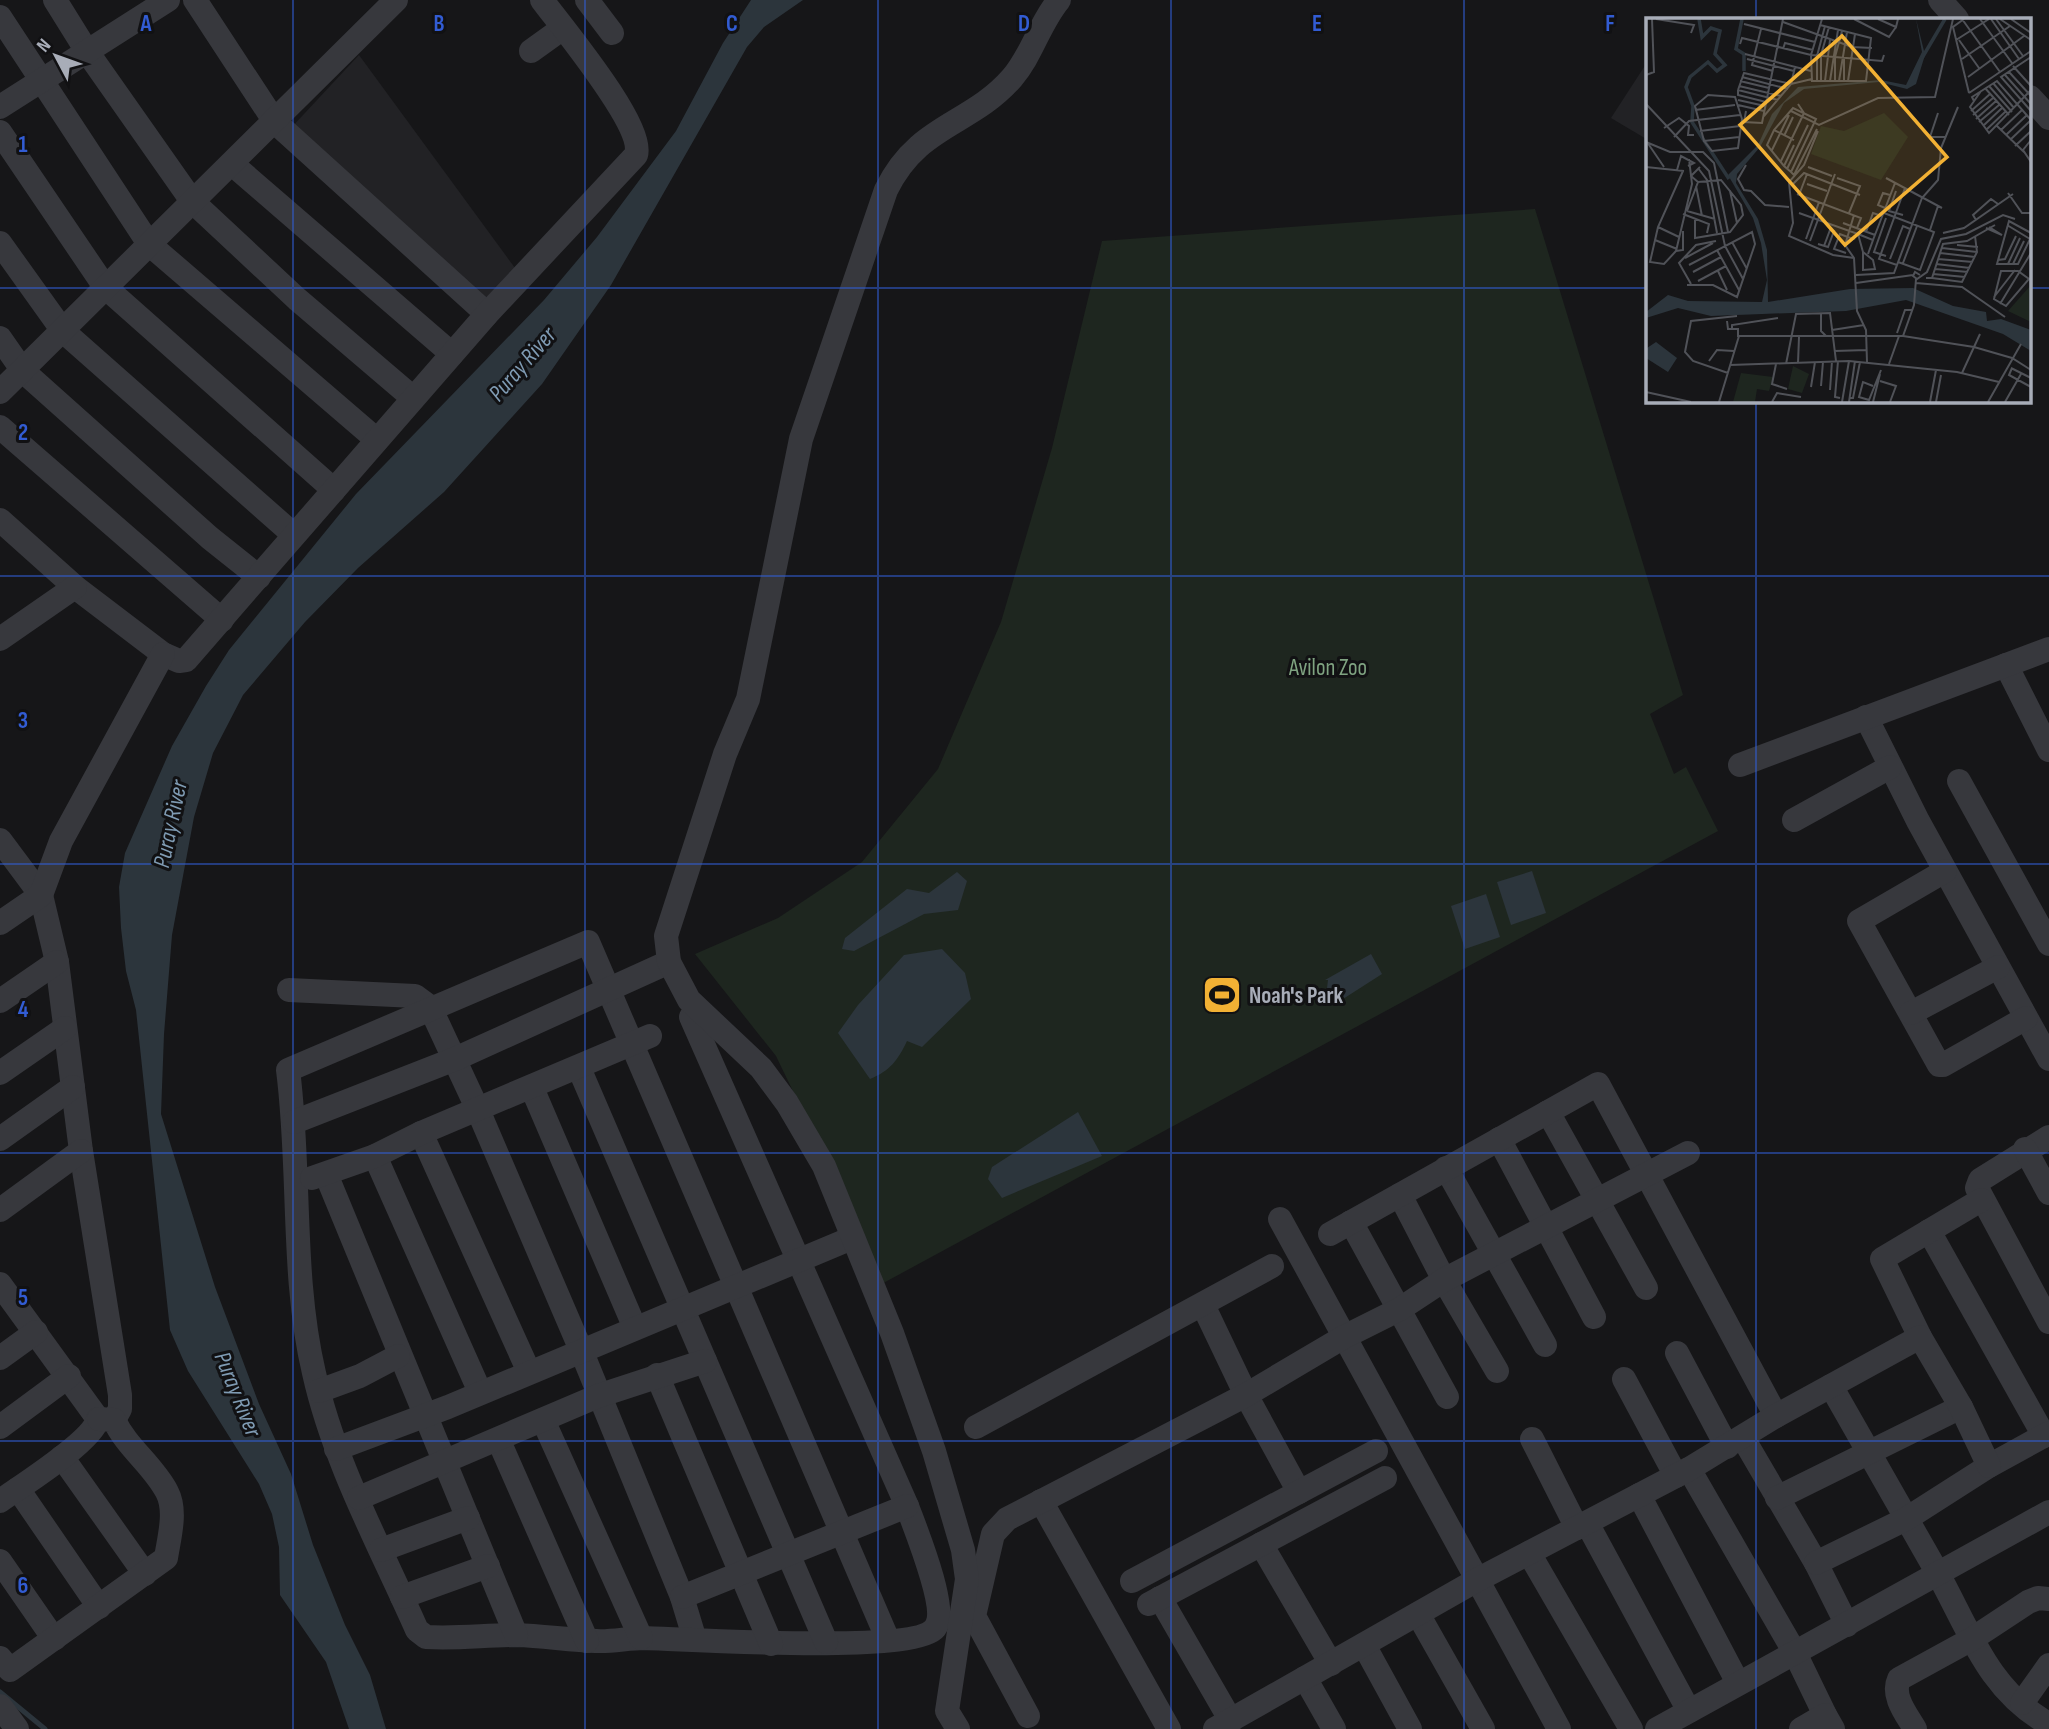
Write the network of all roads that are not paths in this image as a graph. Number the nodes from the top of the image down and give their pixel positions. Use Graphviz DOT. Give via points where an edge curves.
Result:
graph roads {
  1 [pos="55,0"];
  2 [pos="168,0"];
  3 [pos="195,0"];
  4 [pos="396,0"];
  5 [pos="542,0"];
  6 [pos="587,0"];
  7 [pos="1059,0"];
  8 [pos="1940,0"];
  9 [pos="0,17"];
  10 [pos="1956,18"];
  11 [pos="563,28"];
  12 [pos="612,33"];
  13 [pos="531,51"];
  14 [pos="88,53"];
  15 [pos="40,81"];
  16 [pos="2032,99"];
  17 [pos="0,107"];
  18 [pos="2049,118"];
  19 [pos="275,122"];
  20 [pos="0,132"];
  21 [pos="232,164"];
  22 [pos="192,201"];
  23 [pos="0,243"];
  24 [pos="149,244"];
  25 [pos="106,287"];
  26 [pos="487,314"];
  27 [pos="63,331"];
  28 [pos="0,338"];
  29 [pos="452,354"];
  30 [pos="23,371"];
  31 [pos="0,392"];
  32 [pos="413,398"];
  33 [pos="0,427"];
  34 [pos="377,440"];
  35 [pos="334,490"];
  36 [pos="0,520"];
  37 [pos="295,535"];
  38 [pos="259,577"];
  39 [pos="75,587"];
  40 [pos="222,620"];
  41 [pos="0,639"];
  42 [pos="2049,649"];
  43 [pos="163,654"];
  44 [pos="2006,665"];
  45 [pos="1866,717"];
  46 [pos="2049,750"];
  47 [pos="1740,765"];
  48 [pos="1890,767"];
  49 [pos="1959,780"];
  50 [pos="1794,820"];
  51 [pos="2,848"];
  52 [pos="1945,871"];
  53 [pos="41,895"];
  54 [pos="2039,901"];
  55 [pos="0,923"];
  56 [pos="2049,944"];
  57 [pos="57,962"];
  58 [pos="668,962"];
  59 [pos="1998,967"];
  60 [pos="289,990"];
  61 [pos="609,991"];
  62 [pos="0,1001"];
  63 [pos="430,1007"];
  64 [pos="1911,1013"];
  65 [pos="691,1017"];
  66 [pos="2026,1018"];
  67 [pos="65,1028"];
  68 [pos="642,1040"];
  69 [pos="455,1059"];
  70 [pos="2049,1059"];
  71 [pos="579,1068"];
  72 [pos="0,1073"];
  73 [pos="73,1087"];
  74 [pos="532,1088"];
  75 [pos="478,1110"];
  76 [pos="1548,1112"];
  77 [pos="294,1122"];
  78 [pos="421,1133"];
  79 [pos="2049,1137"];
  80 [pos="0,1139"];
  81 [pos="1499,1139"];
  82 [pos="2025,1149"];
  83 [pos="81,1151"];
  84 [pos="1688,1153"];
  85 [pos="375,1156"];
  86 [pos="1446,1168"];
  87 [pos="1646,1173"];
  88 [pos="326,1174"];
  89 [pos="298,1182"];
  90 [pos="2049,1193"];
  91 [pos="1400,1195"];
  92 [pos="1981,1200"];
  93 [pos="1598,1201"];
  94 [pos="0,1210"];
  95 [pos="1280,1219"];
  96 [pos="1545,1229"];
  97 [pos="1929,1231"];
  98 [pos="852,1238"];
  99 [pos="1492,1255"];
  100 [pos="800,1261"];
  101 [pos="1272,1266"];
  102 [pos="1444,1280"];
  103 [pos="0,1285"];
  104 [pos="736,1286"];
  105 [pos="1646,1288"];
  106 [pos="1203,1305"];
  107 [pos="683,1309"];
  108 [pos="1400,1309"];
  109 [pos="1594,1317"];
  110 [pos="2049,1322"];
  111 [pos="635,1328"];
  112 [pos="36,1332"];
  113 [pos="1344,1337"];
  114 [pos="1920,1337"];
  115 [pos="1545,1345"];
  116 [pos="581,1350"];
  117 [pos="1677,1353"];
  118 [pos="398,1356"];
  119 [pos="0,1358"];
  120 [pos="705,1361"];
  121 [pos="1497,1371"];
  122 [pos="529,1372"];
  123 [pos="657,1375"];
  124 [pos="69,1376"];
  125 [pos="1624,1379"];
  126 [pos="1831,1386"];
  127 [pos="319,1391"];
  128 [pos="480,1392"];
  129 [pos="1246,1395"];
  130 [pos="598,1396"];
  131 [pos="1447,1397"];
  132 [pos="1961,1407"];
  133 [pos="423,1415"];
  134 [pos="1776,1416"];
  135 [pos="106,1419"];
  136 [pos="542,1420"];
  137 [pos="0,1427"];
  138 [pos="976,1427"];
  139 [pos="2047,1434"];
  140 [pos="1532,1439"];
  141 [pos="499,1441"];
  142 [pos="1735,1442"];
  143 [pos="336,1449"];
  144 [pos="1376,1451"];
  145 [pos="1868,1453"];
  146 [pos="62,1457"];
  147 [pos="446,1463"];
  148 [pos="1989,1466"];
  149 [pos="1682,1473"];
  150 [pos="1385,1478"];
  151 [pos="1299,1492"];
  152 [pos="9,1495"];
  153 [pos="1639,1495"];
  154 [pos="1777,1498"];
  155 [pos="359,1499"];
  156 [pos="1041,1501"];
  157 [pos="907,1506"];
  158 [pos="2049,1512"];
  159 [pos="468,1518"];
  160 [pos="1906,1519"];
  161 [pos="1582,1525"];
  162 [pos="842,1532"];
  163 [pos="1261,1544"];
  164 [pos="381,1550"];
  165 [pos="1529,1553"];
  166 [pos="788,1554"];
  167 [pos="0,1561"];
  168 [pos="1816,1563"];
  169 [pos="488,1566"];
  170 [pos="740,1573"];
  171 [pos="145,1574"];
  172 [pos="1938,1574"];
  173 [pos="1477,1580"];
  174 [pos="1132,1581"];
  175 [pos="402,1597"];
  176 [pos="682,1597"];
  177 [pos="2049,1600"];
  178 [pos="99,1606"];
  179 [pos="1418,1614"];
  180 [pos="1847,1625"];
  181 [pos="516,1635"];
  182 [pos="641,1638"];
  183 [pos="54,1639"];
  184 [pos="695,1640"];
  185 [pos="888,1640"];
  186 [pos="1972,1640"];
  187 [pos="587,1641"];
  188 [pos="826,1642"];
  189 [pos="771,1644"];
  190 [pos="1364,1645"];
  191 [pos="1795,1653"];
  192 [pos="0,1658"];
  193 [pos="1331,1664"];
  194 [pos="2049,1665"];
  195 [pos="1305,1678"];
  196 [pos="1738,1683"];
  197 [pos="2022,1703"];
  198 [pos="0,1706"];
  199 [pos="1689,1711"];
  200 [pos="1028,1716"];
  201 [pos="1829,1722"];
  202 [pos="2049,1724"];
  203 [pos="1223,1725"];
  204 [pos="17,1729"];
  205 [pos="958,1729"];
  206 [pos="1169,1729"];
  207 [pos="1334,1729"];
  208 [pos="1410,1729"];
  209 [pos="1483,1729"];
  210 [pos="1559,1729"];
  211 [pos="1631,1729"];
  212 [pos="1657,1729"];
  213 [pos="1801,1729"];
  214 [pos="1915,1729"];
  1 -- 14 [label="street"];
  2 -- 14 [label="street"];
  3 -- 19 [label="street"];
  4 -- 19 [label="street"];
  5 -- 11 [label="street"];
  6 -- 12 [label="street"];
  7 -- 58 [label="street" via="1043,19 1013,77 912,150 886,190 801,439 748,699 725,754 666,936"];
  8 -- 10 [label="street"];
  9 -- 15 [label="street"];
  11 -- 13 [label="street"];
  11 -- 26 [label="street" via="617,101 639,147"];
  14 -- 15 [label="street"];
  14 -- 22 [label="street"];
  15 -- 17 [label="street"];
  15 -- 24 [label="street"];
  16 -- 18 [label="street"];
  19 -- 21 [label="street"];
  19 -- 26 [label="street"];
  20 -- 25 [label="street"];
  21 -- 22 [label="street"];
  21 -- 29 [label="street" via="350,252"];
  22 -- 24 [label="street"];
  22 -- 32 [label="street"];
  23 -- 27 [label="street"];
  24 -- 25 [label="street"];
  24 -- 34 [label="street"];
  25 -- 27 [label="street"];
  25 -- 35 [label="street"];
  26 -- 29 [label="street"];
  27 -- 30 [label="street"];
  27 -- 37 [label="street"];
  28 -- 30 [label="street"];
  29 -- 32 [label="street"];
  30 -- 31 [label="street"];
  30 -- 38 [label="street"];
  32 -- 34 [label="street"];
  33 -- 40 [label="street"];
  34 -- 35 [label="street"];
  35 -- 37 [label="street"];
  36 -- 39 [label="street"];
  37 -- 38 [label="street"];
  38 -- 40 [label="street"];
  39 -- 41 [label="street"];
  39 -- 43 [label="street"];
  40 -- 43 [label="street" via="186,660"];
  42 -- 44 [label="street"];
  43 -- 53 [label="street" via="61,841"];
  44 -- 45 [label="street"];
  44 -- 46 [label="street"];
  45 -- 47 [label="street"];
  45 -- 48 [label="street"];
  48 -- 50 [label="street"];
  48 -- 52 [label="street"];
  49 -- 54 [label="street"];
  51 -- 53 [label="street"];
  52 -- 59 [label="street"];
  52 -- 64 [label="street" via="1858,919"];
  53 -- 55 [label="street"];
  53 -- 57 [label="street"];
  54 -- 56 [label="street"];
  57 -- 62 [label="street"];
  57 -- 67 [label="street"];
  58 -- 61 [label="street"];
  58 -- 98 [label="street" via="699,1013 761,1068 788,1103 824,1166"];
  59 -- 64 [label="street"];
  59 -- 66 [label="street"];
  60 -- 63 [label="street" via="415,996"];
  61 -- 63 [label="street" via="588,942"];
  61 -- 68 [label="street"];
  61 -- 69 [label="street"];
  63 -- 69 [label="street"];
  63 -- 77 [label="street" via="288,1070"];
  64 -- 66 [label="street" via="1941,1066"];
  65 -- 100 [label="street"];
  66 -- 70 [label="street"];
  67 -- 72 [label="street"];
  67 -- 73 [label="street"];
  68 -- 71 [label="street"];
  68 -- 104 [label="street"];
  69 -- 75 [label="street"];
  69 -- 77 [label="street"];
  71 -- 74 [label="street"];
  71 -- 107 [label="street"];
  73 -- 80 [label="street"];
  73 -- 83 [label="street"];
  74 -- 75 [label="street"];
  74 -- 111 [label="street"];
  75 -- 78 [label="street"];
  75 -- 116 [label="street"];
  76 -- 81 [label="street"];
  76 -- 87 [label="street" via="1598,1084"];
  76 -- 93 [label="street"];
  77 -- 89 [label="street"];
  78 -- 85 [label="street"];
  78 -- 122 [label="street"];
  79 -- 82 [label="street"];
  81 -- 86 [label="street"];
  81 -- 96 [label="street"];
  82 -- 90 [label="street"];
  82 -- 92 [label="street" via="1980,1180"];
  83 -- 94 [label="street"];
  83 -- 135 [label="street" via="120,1395 120,1409"];
  84 -- 87 [label="street"];
  85 -- 88 [label="street"];
  85 -- 128 [label="street"];
  86 -- 91 [label="street"];
  86 -- 99 [label="street"];
  87 -- 93 [label="street"];
  87 -- 134 [label="street"];
  88 -- 89 [label="street"];
  88 -- 118 [label="street"];
  89 -- 127 [label="street" via="305,1314"];
  91 -- 102 [label="street"];
  91 -- 108 [label="street" via="1340,1228"];
  92 -- 97 [label="street"];
  92 -- 110 [label="street"];
  93 -- 96 [label="street"];
  93 -- 105 [label="street"];
  95 -- 113 [label="street"];
  96 -- 99 [label="street"];
  96 -- 109 [label="street"];
  97 -- 114 [label="street" via="1881,1262"];
  97 -- 139 [label="street"];
  98 -- 100 [label="street"];
  98 -- 205 [label="street" via="897,1346 962,1550 967,1579 947,1711"];
  99 -- 102 [label="street"];
  99 -- 115 [label="street"];
  100 -- 104 [label="street"];
  100 -- 157 [label="street"];
  101 -- 106 [label="street"];
  102 -- 108 [label="street"];
  102 -- 121 [label="street"];
  103 -- 112 [label="street"];
  104 -- 107 [label="street"];
  104 -- 162 [label="street"];
  106 -- 129 [label="street"];
  106 -- 138 [label="street"];
  107 -- 111 [label="street"];
  107 -- 120 [label="street"];
  108 -- 113 [label="street"];
  108 -- 131 [label="street"];
  111 -- 116 [label="street"];
  112 -- 119 [label="street"];
  112 -- 124 [label="street"];
  113 -- 129 [label="street"];
  113 -- 173 [label="street"];
  114 -- 126 [label="street"];
  114 -- 132 [label="street"];
  116 -- 122 [label="street"];
  116 -- 130 [label="street"];
  117 -- 142 [label="street"];
  118 -- 127 [label="street"];
  118 -- 133 [label="street"];
  120 -- 123 [label="street"];
  120 -- 166 [label="street"];
  122 -- 128 [label="street"];
  123 -- 130 [label="street"];
  123 -- 170 [label="street"];
  124 -- 135 [label="street"];
  124 -- 137 [label="street"];
  125 -- 149 [label="street"];
  126 -- 134 [label="street"];
  126 -- 145 [label="street"];
  127 -- 143 [label="street"];
  128 -- 133 [label="street"];
  129 -- 151 [label="street"];
  129 -- 156 [label="street"];
  130 -- 136 [label="street"];
  130 -- 176 [label="street"];
  132 -- 145 [label="street"];
  132 -- 148 [label="street"];
  133 -- 143 [label="street"];
  133 -- 147 [label="street"];
  134 -- 142 [label="street"];
  135 -- 146 [label="street"];
  135 -- 171 [label="street" via="168,1497 171,1528 166,1558"];
  136 -- 141 [label="street"];
  136 -- 182 [label="street"];
  139 -- 148 [label="street"];
  140 -- 161 [label="street"];
  141 -- 147 [label="street"];
  141 -- 187 [label="street"];
  142 -- 149 [label="street"];
  142 -- 154 [label="street"];
  143 -- 155 [label="street"];
  144 -- 151 [label="street"];
  145 -- 154 [label="street"];
  145 -- 160 [label="street"];
  146 -- 152 [label="street"];
  146 -- 171 [label="street"];
  147 -- 155 [label="street"];
  147 -- 159 [label="street"];
  148 -- 160 [label="street"];
  149 -- 153 [label="street"];
  149 -- 191 [label="street"];
  150 -- 163 [label="street"];
  151 -- 174 [label="street"];
  152 -- 178 [label="street"];
  153 -- 161 [label="street"];
  153 -- 196 [label="street"];
  154 -- 168 [label="street"];
  155 -- 164 [label="street"];
  156 -- 200 [label="street" via="1007,1519 993,1534 974,1616"];
  156 -- 206 [label="street"];
  157 -- 162 [label="street"];
  157 -- 185 [label="street" via="935,1586 938,1621 927,1634"];
  158 -- 172 [label="street"];
  159 -- 164 [label="street"];
  159 -- 169 [label="street"];
  160 -- 168 [label="street"];
  160 -- 172 [label="street"];
  161 -- 165 [label="street"];
  161 -- 199 [label="street"];
  162 -- 166 [label="street"];
  162 -- 185 [label="street"];
  163 -- 193 [label="street"];
  163 -- 203 [label="street" via="1154,1601"];
  164 -- 175 [label="street"];
  165 -- 173 [label="street"];
  165 -- 211 [label="street"];
  166 -- 170 [label="street"];
  166 -- 188 [label="street"];
  167 -- 183 [label="street"];
  168 -- 180 [label="street"];
  169 -- 175 [label="street"];
  169 -- 181 [label="street"];
  170 -- 176 [label="street"];
  170 -- 189 [label="street"];
  171 -- 178 [label="street"];
  172 -- 180 [label="street"];
  172 -- 186 [label="street"];
  173 -- 179 [label="street"];
  173 -- 210 [label="street"];
  175 -- 181 [label="street" via="417,1630 426,1637"];
  176 -- 184 [label="street"];
  177 -- 186 [label="street" via="2028,1602"];
  178 -- 183 [label="street"];
  179 -- 190 [label="street"];
  179 -- 209 [label="street"];
  180 -- 191 [label="street"];
  181 -- 187 [label="street"];
  182 -- 184 [label="street"];
  182 -- 187 [label="street"];
  183 -- 192 [label="street" via="10,1670"];
  184 -- 189 [label="street"];
  185 -- 188 [label="street"];
  186 -- 197 [label="street" via="2000,1685"];
  186 -- 214 [label="street" via="1899,1679 1897,1697"];
  188 -- 189 [label="street"];
  190 -- 193 [label="street"];
  190 -- 208 [label="street"];
  191 -- 196 [label="street"];
  191 -- 201 [label="street"];
  193 -- 195 [label="street"];
  194 -- 197 [label="street"];
  195 -- 203 [label="street"];
  195 -- 207 [label="street"];
  196 -- 199 [label="street"];
  197 -- 202 [label="street"];
  198 -- 204 [label="street"];
  199 -- 212 [label="street"];
  201 -- 213 [label="street"];
}
